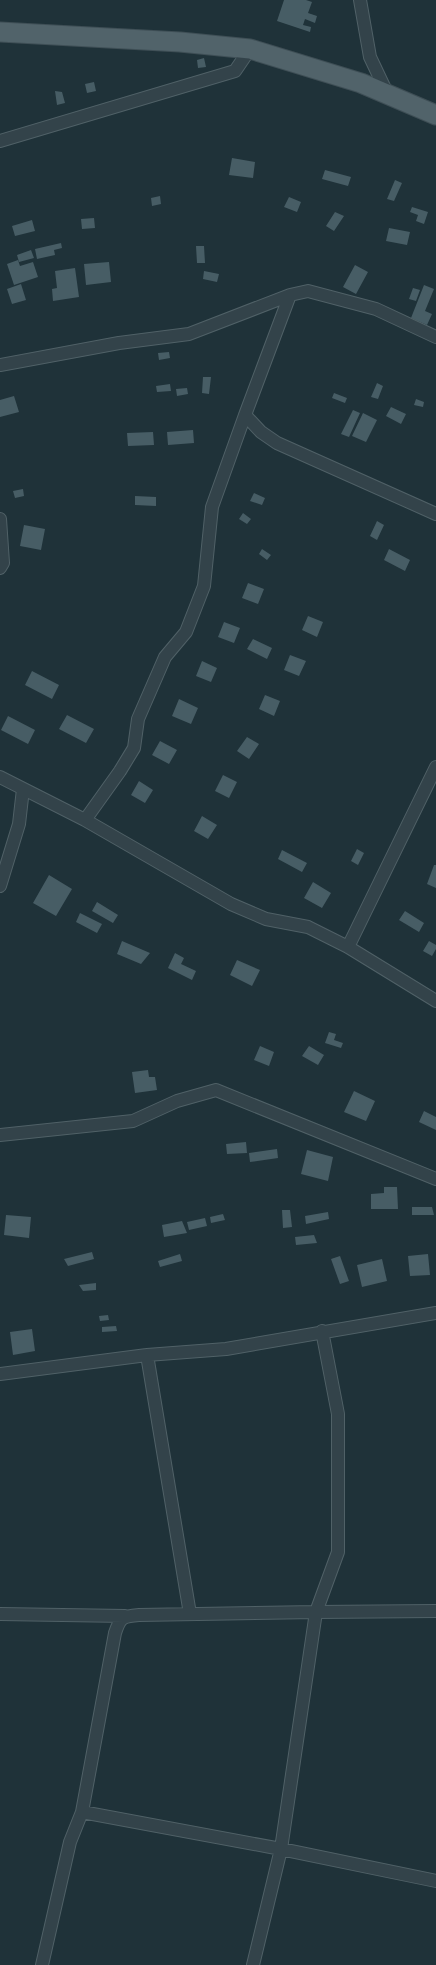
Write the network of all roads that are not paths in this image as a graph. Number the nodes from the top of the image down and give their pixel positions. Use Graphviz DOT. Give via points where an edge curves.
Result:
graph roads {
  1 [pos="360,0"];
  2 [pos="0,32"];
  3 [pos="250,50"];
  4 [pos="388,95"];
  5 [pos="436,115"];
  6 [pos="0,140"];
  7 [pos="290,295"];
  8 [pos="436,337"];
  9 [pos="0,365"];
  10 [pos="245,415"];
  11 [pos="436,514"];
  12 [pos="0,519"];
  13 [pos="0,568"];
  14 [pos="436,767"];
  15 [pos="0,777"];
  16 [pos="23,789"];
  17 [pos="85,820"];
  18 [pos="0,886"];
  19 [pos="348,947"];
  20 [pos="436,1001"];
  21 [pos="0,1135"];
  22 [pos="436,1179"];
  23 [pos="436,1313"];
  24 [pos="322,1331"];
  25 [pos="147,1355"];
  26 [pos="0,1374"];
  27 [pos="436,1611"];
  28 [pos="316,1612"];
  29 [pos="0,1614"];
  30 [pos="190,1614"];
  31 [pos="125,1616"];
  32 [pos="82,1812"];
  33 [pos="281,1849"];
  34 [pos="436,1881"];
  35 [pos="42,1965"];
  36 [pos="253,1965"];
  1 -- 4 [label="street" via="370,57"];
  2 -- 3 [label="main road" via="180,42"];
  3 -- 4 [label="main road" via="361,83"];
  3 -- 6 [label="street" via="235,71"];
  4 -- 5 [label="main road"];
  7 -- 8 [label="street" via="308,291 376,310"];
  7 -- 9 [label="street" via="189,334 119,343"];
  7 -- 10 [label="street"];
  10 -- 11 [label="street" via="260,432 277,443"];
  10 -- 17 [label="street" via="212,507 204,586 186,632 165,657 138,719 134,748"];
  12 -- 13 [label="street" via="3,563"];
  14 -- 19 [label="street"];
  15 -- 16 [label="street"];
  16 -- 17 [label="street"];
  16 -- 18 [label="street" via="19,824"];
  17 -- 19 [label="street" via="231,904 266,919 308,927"];
  19 -- 20 [label="street"];
  21 -- 22 [label="street" via="133,1122 177,1101 216,1090"];
  23 -- 24 [label="street"];
  24 -- 25 [label="street" via="226,1348"];
  24 -- 28 [label="street" via="338,1414 338,1552"];
  25 -- 26 [label="street"];
  25 -- 30 [label="street"];
  27 -- 28 [label="street"];
  28 -- 30 [label="street"];
  28 -- 33 [label="street"];
  29 -- 31 [label="street"];
  30 -- 31 [label="street"];
  31 -- 32 [label="street" via="118,1622 114,1633"];
  32 -- 33 [label="street"];
  32 -- 35 [label="street" via="70,1842"];
  33 -- 34 [label="street"];
  33 -- 36 [label="street"];
}
